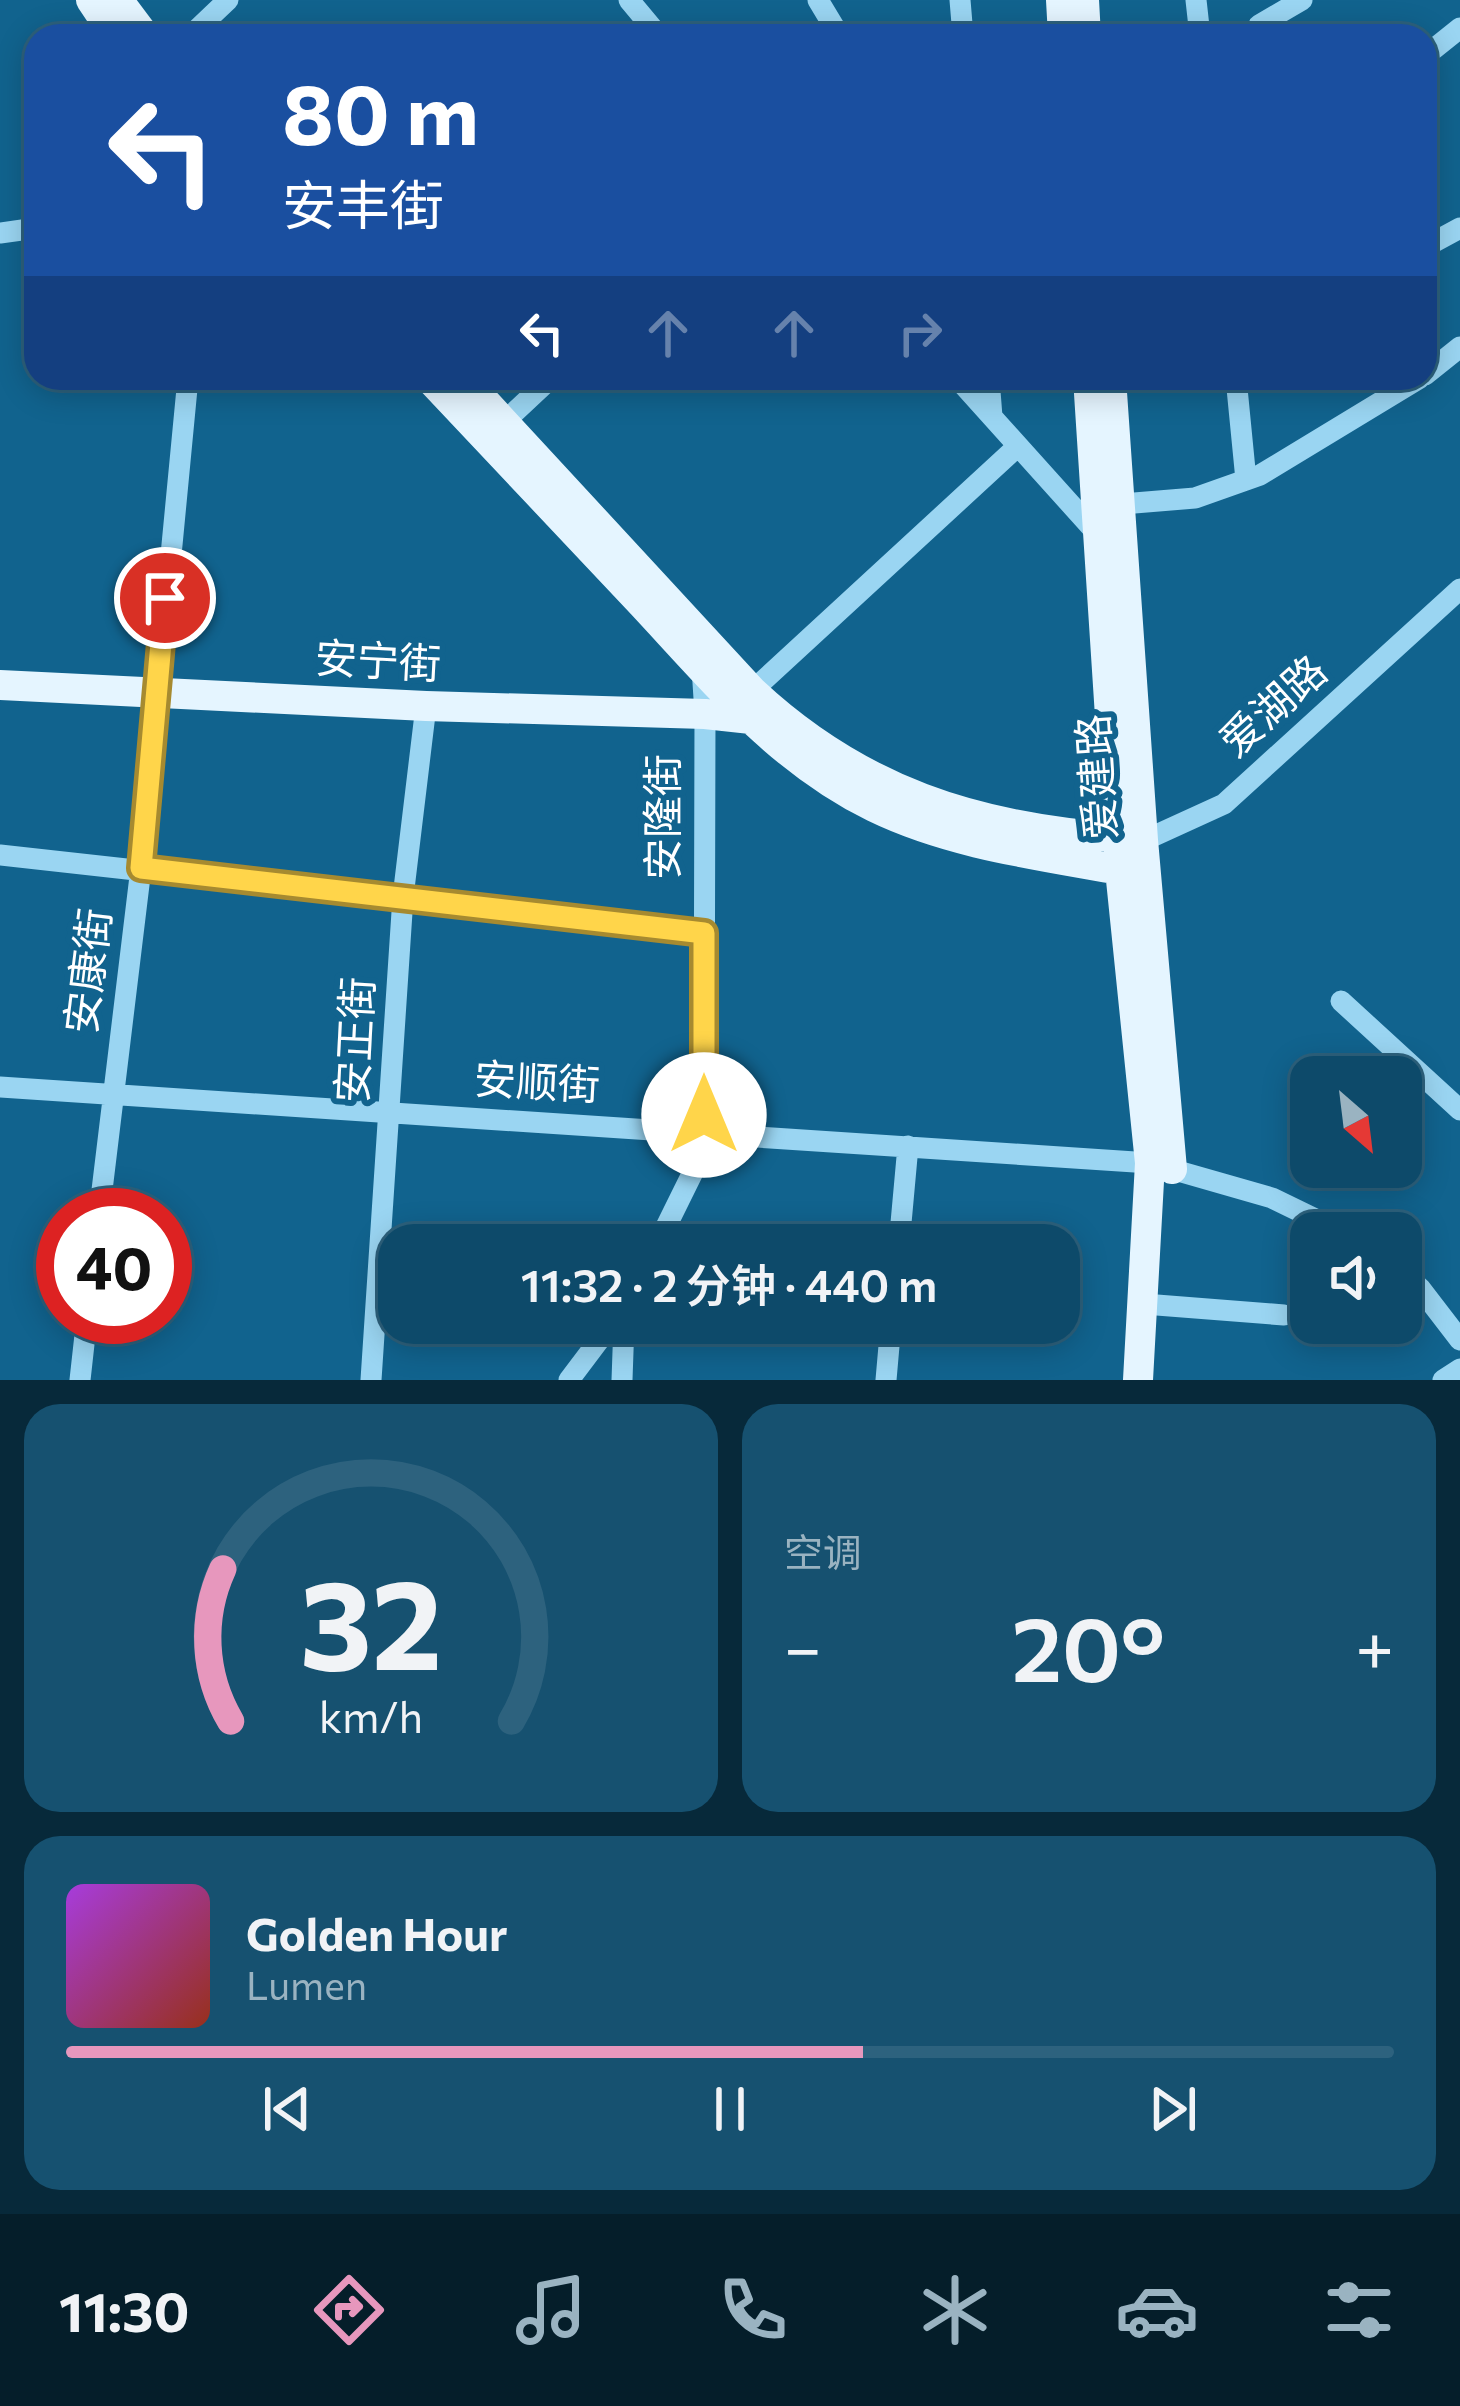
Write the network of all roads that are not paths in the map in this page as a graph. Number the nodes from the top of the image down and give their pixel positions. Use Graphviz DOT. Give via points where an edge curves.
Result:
graph roads {
  1 [pos="228,0"];
  2 [pos="1301,0"];
  3 [pos="203,24"];
  4 [pos="1261,24"];
  5 [pos="1460,347"];
  6 [pos="1437,368"];
  7 [pos="187,390"];
  8 [pos="440,390"];
  9 [pos="474,390"];
  10 [pos="538,390"];
  11 [pos="968,390"];
  12 [pos="990,390"];
  13 [pos="1090,390"];
  14 [pos="1111,390"];
  15 [pos="1237,390"];
  16 [pos="1399,390"];
  17 [pos="992,417"];
  18 [pos="504,422"];
  19 [pos="1018,446"];
  20 [pos="1246,480"];
  21 [pos="1109,506"];
  22 [pos="1101,538"];
  23 [pos="1460,589"];
  24 [pos="698,631"];
  25 [pos="701,668"];
  26 [pos="0,685"];
  27 [pos="156,692"];
  28 [pos="752,705"];
  29 [pos="426,706"];
  30 [pos="706,714"];
  31 [pos="1126,850"];
  32 [pos="0,855"];
  33 [pos="141,868"];
  34 [pos="403,897"];
  35 [pos="704,933"];
  36 [pos="1341,1000"];
  37 [pos="0,1088"];
  38 [pos="112,1094"];
  39 [pos="1460,1110"];
  40 [pos="390,1112"];
  41 [pos="704,1131"];
  42 [pos="908,1146"];
  43 [pos="1161,1166"];
  44 [pos="102,1188"];
  45 [pos="1306,1212"];
  46 [pos="667,1224"];
  47 [pos="901,1224"];
  48 [pos="1422,1291"];
  49 [pos="1144,1304"];
  50 [pos="1284,1315"];
  51 [pos="1460,1340"];
  52 [pos="84,1344"];
  53 [pos="596,1344"];
  54 [pos="623,1344"];
  55 [pos="889,1344"];
  56 [pos="1460,1369"];
  57 [pos="80,1380"];
  58 [pos="371,1380"];
  59 [pos="569,1380"];
  60 [pos="622,1380"];
  61 [pos="886,1380"];
  62 [pos="1138,1380"];
  63 [pos="1443,1380"];
  1 -- 3 [label="street"];
  2 -- 4 [label="street"];
  5 -- 6 [label="street"];
  7 -- 27 [label="street, 安康街"];
  8 -- 25 [label="main road"];
  9 -- 18 [label="main road"];
  10 -- 18 [label="street"];
  11 -- 17 [label="street"];
  12 -- 17 [label="street"];
  13 -- 21 [label="main road, 爱建路"];
  14 -- 21 [label="main road, 爱建路"];
  15 -- 20 [label="street"];
  16 -- 20 [label="street"];
  17 -- 19 [label="street"];
  18 -- 24 [label="main road"];
  19 -- 22 [label="street"];
  19 -- 28 [label="street"];
  20 -- 21 [label="street" via="1195,498"];
  21 -- 22 [label="main road, 爱建路"];
  21 -- 31 [label="main road, 爱建路"];
  22 -- 31 [label="main road, 爱建路"];
  23 -- 31 [label="street, 爱湖路" via="1224,804"];
  24 -- 25 [label="street, 安隆街"];
  24 -- 28 [label="main road"];
  25 -- 28 [label="main road"];
  25 -- 30 [label="street, 安隆街"];
  26 -- 27 [label="main road, 安宁街"];
  27 -- 29 [label="main road, 安宁街"];
  27 -- 33 [label="street, 安康街"];
  28 -- 30 [label="main road, 安宁街"];
  28 -- 31 [label="main road" via="895,790"];
  29 -- 30 [label="main road, 安宁街"];
  29 -- 34 [label="street, 安正街"];
  30 -- 35 [label="street, 安隆街"];
  31 -- 43 [label="main road, 爱建路"];
  32 -- 33 [label="street"];
  33 -- 34 [label="street"];
  33 -- 38 [label="street, 安康街"];
  34 -- 35 [label="street"];
  34 -- 40 [label="street, 安正街"];
  35 -- 41 [label="street, 安隆街"];
  36 -- 39 [label="street"];
  37 -- 38 [label="street, 安顺街"];
  38 -- 40 [label="street, 安顺街"];
  38 -- 44 [label="street, 安康街"];
  40 -- 41 [label="street, 安顺街"];
  40 -- 58 [label="street, 安正街"];
  41 -- 42 [label="street, 安顺街"];
  41 -- 46 [label="street, 安隆街"];
  42 -- 43 [label="street, 安顺街"];
  42 -- 47 [label="street"];
  43 -- 45 [label="street, 安顺街"];
  43 -- 49 [label="main road, 爱建路"];
  48 -- 51 [label="street"];
  49 -- 50 [label="street"];
  49 -- 62 [label="main road, 爱建路"];
  52 -- 57 [label="street"];
  53 -- 59 [label="street"];
  54 -- 60 [label="street"];
  55 -- 61 [label="street"];
  56 -- 63 [label="street"];
}
